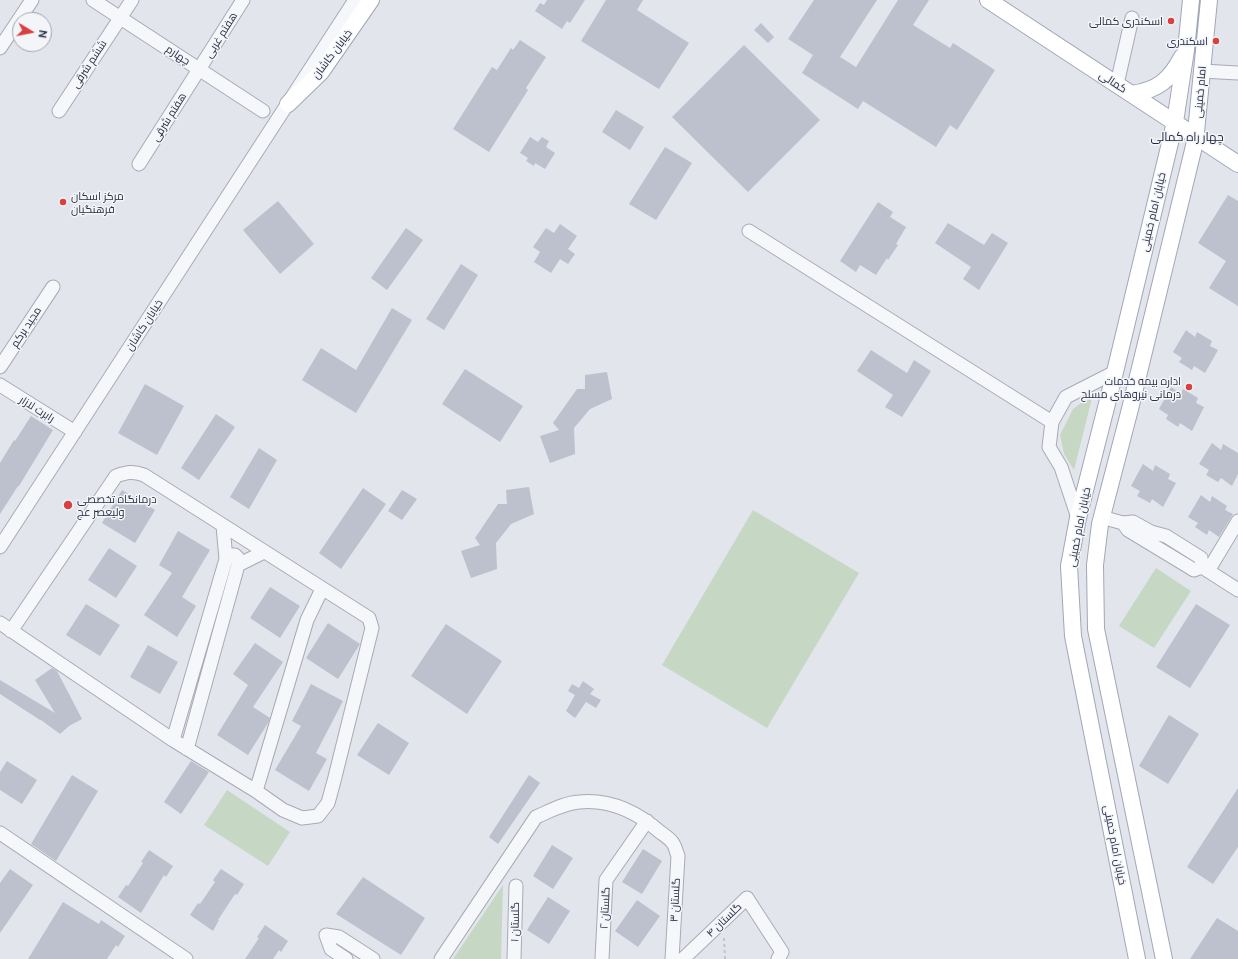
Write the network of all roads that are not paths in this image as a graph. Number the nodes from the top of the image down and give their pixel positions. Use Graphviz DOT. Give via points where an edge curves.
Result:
graph roads {
  1 [pos="32,0"];
  2 [pos="93,0"];
  3 [pos="132,0"];
  4 [pos="244,0"];
  5 [pos="355,0"];
  6 [pos="370,0"];
  7 [pos="988,0"];
  8 [pos="1191,0"];
  9 [pos="1209,0"];
  10 [pos="120,18"];
  11 [pos="1132,18"];
  12 [pos="0,48"];
  13 [pos="1186,50"];
  14 [pos="199,70"];
  15 [pos="1202,71"];
  16 [pos="1238,73"];
  17 [pos="1117,84"];
  18 [pos="1132,94"];
  19 [pos="288,104"];
  20 [pos="59,111"];
  21 [pos="263,111"];
  22 [pos="1175,122"];
  23 [pos="1195,135"];
  24 [pos="139,164"];
  25 [pos="1238,164"];
  26 [pos="749,231"];
  27 [pos="53,287"];
  28 [pos="0,367"];
  29 [pos="1115,372"];
  30 [pos="0,385"];
  31 [pos="1052,422"];
  32 [pos="74,432"];
  33 [pos="1078,518"];
  34 [pos="1101,520"];
  35 [pos="1238,521"];
  36 [pos="223,526"];
  37 [pos="0,547"];
  38 [pos="264,552"];
  39 [pos="226,559"];
  40 [pos="238,565"];
  41 [pos="1205,569"];
  42 [pos="322,589"];
  43 [pos="1238,590"];
  44 [pos="0,623"];
  45 [pos="11,631"];
  46 [pos="173,740"];
  47 [pos="187,749"];
  48 [pos="256,791"];
  49 [pos="647,821"];
  50 [pos="0,833"];
  51 [pos="516,886"];
  52 [pos="1149,890"];
  53 [pos="1124,893"];
  54 [pos="327,954"];
  55 [pos="186,959"];
  56 [pos="346,959"];
  57 [pos="373,959"];
  58 [pos="441,959"];
  59 [pos="514,959"];
  60 [pos="602,959"];
  61 [pos="672,959"];
  62 [pos="682,959"];
  63 [pos="778,959"];
  64 [pos="1137,959"];
  65 [pos="1164,959"];
  1 -- 12 [label="street"];
  2 -- 10 [label="street, چهارم"];
  3 -- 10 [label="street, ششم شرقی"];
  4 -- 14 [label="street, هفتم غربی"];
  5 -- 19 [label="street, خیابان کاشان"];
  6 -- 19 [label="main road, خیابان کاشان" via="321,72"];
  7 -- 17 [label="main road, کمالی"];
  8 -- 13 [label="main road, امام خمینی"];
  9 -- 15 [label="main road, امام خمینی"];
  10 -- 14 [label="street, چهارم"];
  10 -- 20 [label="street, ششم شرقی"];
  11 -- 17 [label="street"];
  13 -- 18 [label="main road" via="1164,82 1152,89"];
  13 -- 22 [label="main road, امام خمینی"];
  14 -- 21 [label="street, چهارم"];
  14 -- 24 [label="street, هفتم شرقی"];
  15 -- 16 [label="street"];
  15 -- 23 [label="main road, امام خمینی"];
  17 -- 18 [label="main road, کمالی"];
  18 -- 22 [label="main road, کمالی"];
  19 -- 32 [label="street, خیابان کاشان"];
  22 -- 23 [label="main road, کمالی"];
  22 -- 29 [label="main road, خیابان امام خمینی"];
  23 -- 25 [label="main road, کمالی"];
  23 -- 34 [label="main road, خیابان امام خمینی"];
  26 -- 31 [label="street"];
  27 -- 28 [label="street, مجید برکم"];
  29 -- 31 [label="street" via="1066,397"];
  29 -- 33 [label="main road, خیابان امام خمینی"];
  30 -- 32 [label="street, رابرت لازار"];
  31 -- 33 [label="street" via="1049,447 1061,467"];
  32 -- 37 [label="street, خیابان کاشان"];
  33 -- 34 [label="main road" via="1081,528 1087,532 1093,530"];
  33 -- 53 [label="main road, خیابان امام خمینی" via="1069,566 1073,636"];
  34 -- 41 [label="street" via="1133,522 1149,536 1166,536 1201,558"];
  34 -- 52 [label="main road, خیابان امام خمینی" via="1095,566 1096,629"];
  35 -- 41 [label="street"];
  36 -- 38 [label="street"];
  36 -- 39 [label="street"];
  36 -- 45 [label="street" via="144,475 135,471 116,476"];
  38 -- 40 [label="street"];
  38 -- 42 [label="street"];
  39 -- 40 [label="street" via="230,555 235,555 238,558"];
  39 -- 46 [label="street"];
  40 -- 47 [label="street"];
  41 -- 43 [label="street"];
  42 -- 48 [label="street" via="307,620"];
  42 -- 48 [label="street" via="369,618 372,628 328,803 318,816 302,818 283,810"];
  44 -- 45 [label="street"];
  45 -- 46 [label="street"];
  46 -- 47 [label="street"];
  47 -- 48 [label="street"];
  49 -- 58 [label="street" via="632,812 597,802 578,802 560,806 536,817"];
  49 -- 60 [label="street, گلستان ۲" via="606,880"];
  49 -- 61 [label="street, گلستان ۳" via="673,843 678,856"];
  50 -- 55 [label="street"];
  51 -- 59 [label="street, گلستان ۱"];
  52 -- 53 [label="main road" via="1140,882 1131,885"];
  52 -- 65 [label="main road, خیابان امام خمینی"];
  53 -- 64 [label="main road, خیابان امام خمینی"];
  54 -- 56 [label="street"];
  54 -- 57 [label="street" via="326,935 339,937"];
  62 -- 63 [label="street, گلستان ۴" via="747,898 782,952"];
}
